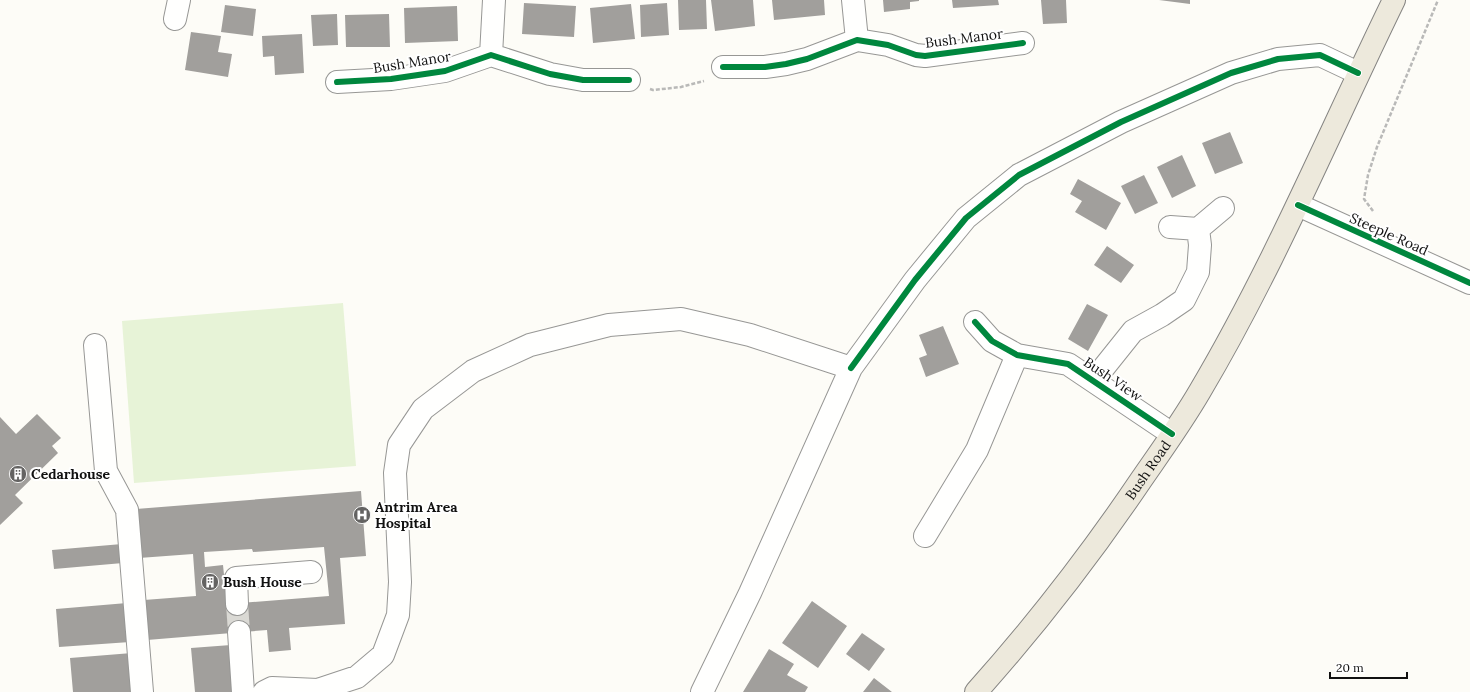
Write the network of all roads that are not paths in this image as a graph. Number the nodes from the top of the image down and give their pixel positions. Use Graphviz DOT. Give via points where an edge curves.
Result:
graph roads {
  1 [pos="494,0"];
  2 [pos="853,0"];
  3 [pos="1394,0"];
  4 [pos="857,40"];
  5 [pos="1023,43"];
  6 [pos="491,55"];
  7 [pos="723,67"];
  8 [pos="1358,73"];
  9 [pos="629,80"];
  10 [pos="337,82"];
  11 [pos="1298,206"];
  12 [pos="1223,208"];
  13 [pos="1170,226"];
  14 [pos="1198,229"];
  15 [pos="1470,283"];
  16 [pos="975,322"];
  17 [pos="95,345"];
  18 [pos="1016,355"];
  19 [pos="851,368"];
  20 [pos="1093,381"];
  21 [pos="1172,434"];
  22 [pos="925,536"];
  23 [pos="310,572"];
  24 [pos="237,604"];
  25 [pos="240,632"];
  26 [pos="142,692"];
  27 [pos="243,692"];
  28 [pos="264,692"];
  29 [pos="702,692"];
  30 [pos="976,692"];
  1 -- 6 [label="street"];
  2 -- 4 [label="street"];
  3 -- 8 [label="main road"];
  4 -- 5 [label="street, Bush Manor" via="888,45 925,56"];
  4 -- 7 [label="street" via="807,60 765,67"];
  6 -- 9 [label="street" via="550,74 583,80"];
  6 -- 10 [label="street, Bush Manor" via="445,71 391,79"];
  8 -- 11 [label="main road"];
  8 -- 19 [label="street" via="1320,55 1278,59 1231,73 1121,122 1019,175 966,218 915,280"];
  11 -- 15 [label="street, Steeple Road"];
  11 -- 21 [label="main road, Bush Road" via="1233,334"];
  12 -- 14 [label="street"];
  13 -- 14 [label="street"];
  14 -- 20 [label="street, Bush View" via="1198,272 1184,300 1133,331"];
  16 -- 18 [label="street, Bush View" via="992,340"];
  17 -- 26 [label="street" via="106,471 127,510"];
  18 -- 20 [label="street, Bush View" via="1068,364"];
  18 -- 22 [label="street" via="977,450"];
  19 -- 28 [label="street" via="750,335 681,318 609,325 530,345 473,371 423,409 399,446 394,473 400,582 398,616 383,655 358,677 331,686 318,690 272,688"];
  19 -- 29 [label="street" via="750,594"];
  20 -- 21 [label="street, Bush View"];
  21 -- 30 [label="main road, Bush Road" via="1068,581"];
  23 -- 24 [label="street" via="236,578"];
  25 -- 27 [label="street"];
}
